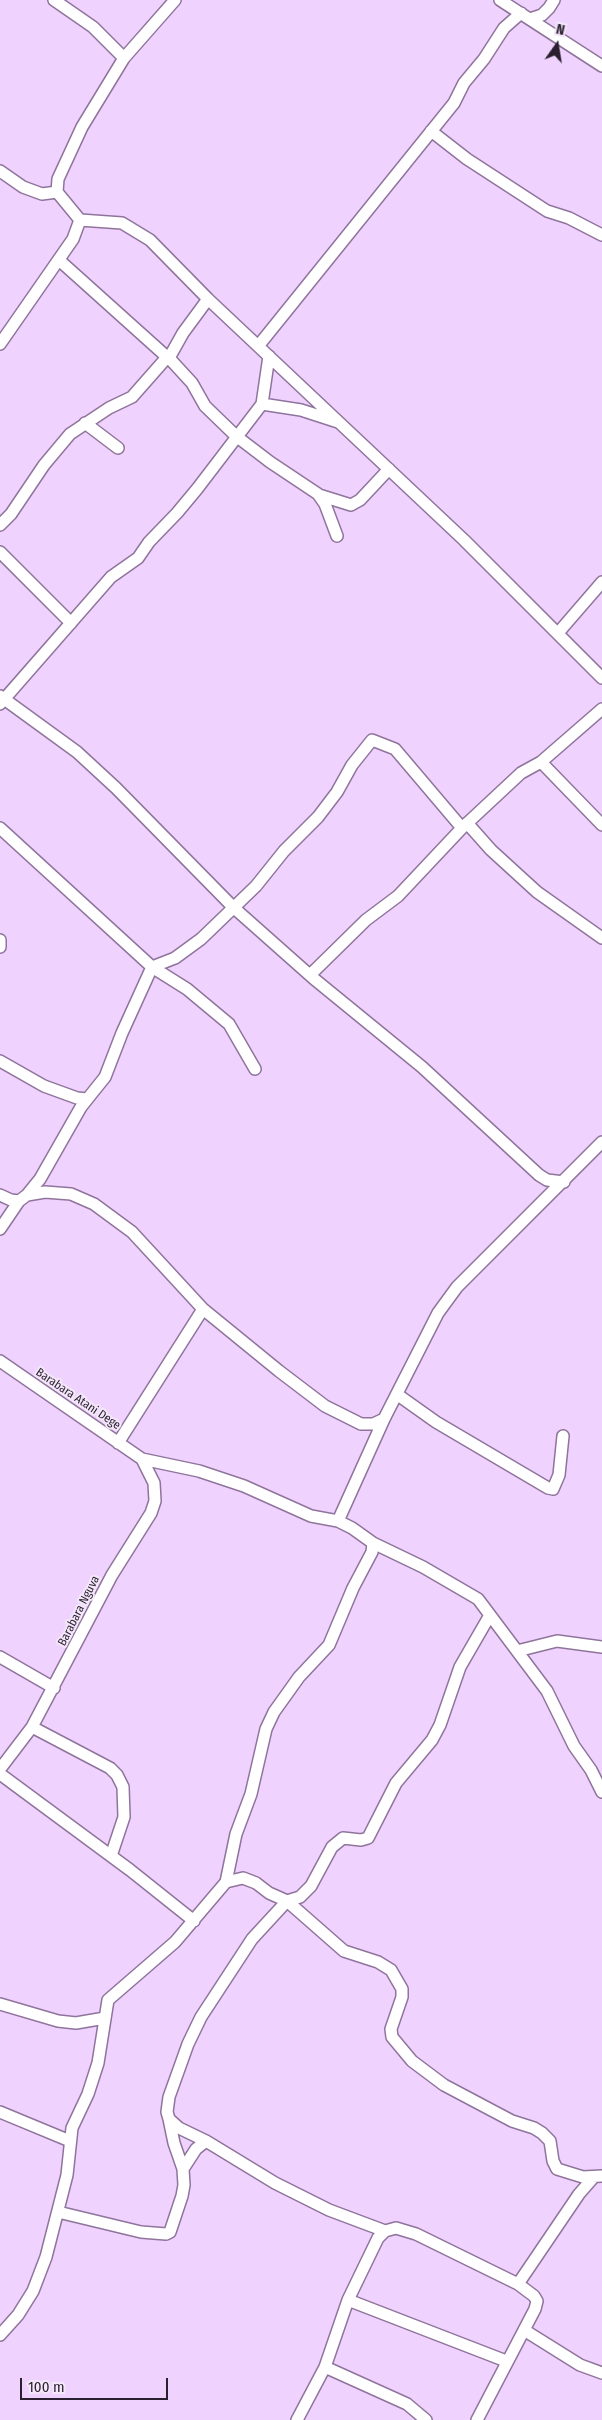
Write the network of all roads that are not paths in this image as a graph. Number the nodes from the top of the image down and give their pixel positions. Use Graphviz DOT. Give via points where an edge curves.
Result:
graph roads {
  1 [pos="54,0"];
  2 [pos="175,0"];
  3 [pos="500,0"];
  4 [pos="554,0"];
  5 [pos="526,16"];
  6 [pos="124,58"];
  7 [pos="602,66"];
  8 [pos="432,131"];
  9 [pos="0,171"];
  10 [pos="57,192"];
  11 [pos="80,220"];
  12 [pos="602,235"];
  13 [pos="59,260"];
  14 [pos="208,299"];
  15 [pos="0,344"];
  16 [pos="259,346"];
  17 [pos="168,356"];
  18 [pos="269,356"];
  19 [pos="262,404"];
  20 [pos="84,423"];
  21 [pos="341,424"];
  22 [pos="236,436"];
  23 [pos="118,448"];
  24 [pos="389,469"];
  25 [pos="318,494"];
  26 [pos="0,525"];
  27 [pos="338,536"];
  28 [pos="0,552"];
  29 [pos="602,582"];
  30 [pos="71,623"];
  31 [pos="558,633"];
  32 [pos="602,678"];
  33 [pos="1,700"];
  34 [pos="602,708"];
  35 [pos="541,762"];
  36 [pos="602,824"];
  37 [pos="465,826"];
  38 [pos="0,828"];
  39 [pos="233,907"];
  40 [pos="602,938"];
  41 [pos="0,940"];
  42 [pos="0,947"];
  43 [pos="152,967"];
  44 [pos="310,975"];
  45 [pos="2,1066"];
  46 [pos="255,1069"];
  47 [pos="87,1099"];
  48 [pos="602,1142"];
  49 [pos="547,1180"];
  50 [pos="564,1182"];
  51 [pos="554,1191"];
  52 [pos="0,1195"];
  53 [pos="23,1198"];
  54 [pos="0,1229"];
  55 [pos="203,1309"];
  56 [pos="0,1361"];
  57 [pos="398,1395"];
  58 [pos="384,1420"];
  59 [pos="562,1436"];
  60 [pos="118,1443"];
  61 [pos="142,1459"];
  62 [pos="338,1521"];
  63 [pos="373,1543"];
  64 [pos="490,1615"];
  65 [pos="602,1647"];
  66 [pos="516,1651"];
  67 [pos="0,1657"];
  68 [pos="54,1688"];
  69 [pos="32,1727"];
  70 [pos="0,1769"];
  71 [pos="0,1774"];
  72 [pos="602,1792"];
  73 [pos="111,1856"];
  74 [pos="226,1882"];
  75 [pos="287,1901"];
  76 [pos="194,1921"];
  77 [pos="0,2004"];
  78 [pos="105,2018"];
  79 [pos="0,2112"];
  80 [pos="169,2120"];
  81 [pos="206,2141"];
  82 [pos="70,2142"];
  83 [pos="183,2168"];
  84 [pos="598,2177"];
  85 [pos="58,2212"];
  86 [pos="385,2231"];
  87 [pos="518,2284"];
  88 [pos="348,2300"];
  89 [pos="524,2330"];
  90 [pos="0,2335"];
  91 [pos="506,2361"];
  92 [pos="326,2367"];
  93 [pos="602,2373"];
  94 [pos="297,2420"];
  95 [pos="426,2420"];
  96 [pos="477,2420"];
  1 -- 6 [label="street" via="93,27"];
  2 -- 6 [label="street"];
  3 -- 5 [label="street"];
  4 -- 5 [label="street" via="542,15"];
  5 -- 7 [label="street"];
  5 -- 8 [label="street" via="504,28"];
  6 -- 10 [label="street" via="82,127 58,179"];
  8 -- 12 [label="street" via="467,159 547,211"];
  8 -- 16 [label="street"];
  9 -- 10 [label="street" via="23,187 42,194"];
  10 -- 11 [label="street"];
  11 -- 13 [label="street" via="73,239"];
  11 -- 14 [label="street" via="122,223 137,230"];
  13 -- 15 [label="street"];
  13 -- 17 [label="street"];
  14 -- 16 [label="street"];
  14 -- 17 [label="street"];
  16 -- 18 [label="street"];
  17 -- 20 [label="street" via="132,397"];
  17 -- 22 [label="street" via="192,383 206,406"];
  18 -- 19 [label="street"];
  18 -- 21 [label="street"];
  19 -- 21 [label="street" via="301,410"];
  19 -- 22 [label="street"];
  20 -- 23 [label="street"];
  20 -- 26 [label="street" via="57,448"];
  21 -- 24 [label="street"];
  22 -- 25 [label="street"];
  22 -- 30 [label="street" via="138,558 111,576"];
  24 -- 25 [label="street" via="360,500 351,505"];
  24 -- 31 [label="street"];
  25 -- 27 [label="street"];
  28 -- 30 [label="street"];
  29 -- 31 [label="street"];
  30 -- 33 [label="street"];
  31 -- 32 [label="street"];
  33 -- 39 [label="street" via="77,752"];
  34 -- 35 [label="street"];
  35 -- 36 [label="street"];
  35 -- 37 [label="street" via="521,773"];
  37 -- 39 [label="street" via="395,749 372,740 318,817"];
  37 -- 40 [label="street" via="537,892"];
  37 -- 44 [label="street" via="398,896 366,920"];
  38 -- 43 [label="street"];
  39 -- 43 [label="street" via="201,939 175,958"];
  39 -- 44 [label="street"];
  41 -- 42 [label="street"];
  43 -- 46 [label="street" via="202,1000 229,1024"];
  43 -- 47 [label="street" via="105,1077"];
  44 -- 49 [label="street" via="422,1067"];
  45 -- 47 [label="street" via="44,1086"];
  47 -- 53 [label="street" via="40,1178"];
  48 -- 50 [label="street"];
  49 -- 50 [label="street"];
  49 -- 51 [label="street"];
  50 -- 51 [label="street"];
  51 -- 57 [label="street" via="456,1287 438,1313"];
  52 -- 53 [label="street" via="11,1200"];
  53 -- 54 [label="street"];
  53 -- 55 [label="street" via="45,1192 71,1194 94,1204 132,1232"];
  55 -- 58 [label="street" via="325,1406 361,1424"];
  55 -- 60 [label="street"];
  56 -- 60 [label="street, Barabara Atani Dege"];
  57 -- 58 [label="street"];
  57 -- 59 [label="street" via="436,1422 548,1488 553,1488 559,1475"];
  58 -- 62 [label="street"];
  60 -- 61 [label="street, Barabara Atani Dege"];
  61 -- 62 [label="street" via="217,1477 311,1516"];
  61 -- 68 [label="street, Barabara Nguva" via="154,1482 152,1514 112,1575"];
  62 -- 63 [label="street"];
  63 -- 64 [label="street" via="456,1584 478,1599"];
  63 -- 74 [label="street" via="372,1552 330,1645 299,1677 266,1729"];
  64 -- 66 [label="street"];
  64 -- 75 [label="street" via="460,1666 432,1740 396,1783 368,1838 343,1838 332,1847 310,1886 300,1897"];
  65 -- 66 [label="street" via="557,1641"];
  66 -- 72 [label="street" via="547,1691 574,1746"];
  67 -- 68 [label="street"];
  68 -- 69 [label="street, Barabara Nguva"];
  69 -- 70 [label="street, Barabara Nguva"];
  69 -- 73 [label="street" via="110,1768 117,1775 123,1787 124,1818"];
  71 -- 73 [label="street"];
  73 -- 76 [label="street"];
  74 -- 75 [label="street" via="243,1878"];
  74 -- 76 [label="street"];
  75 -- 80 [label="street" via="252,1939 201,2017 169,2097"];
  75 -- 84 [label="street" via="344,1951 378,1962 391,1970 402,1989 391,2029 392,2037 412,2061 444,2085 512,2121 542,2132 550,2141 553,2161 558,2169"];
  76 -- 78 [label="street" via="175,1942 108,2000"];
  77 -- 78 [label="street" via="58,2021 76,2023"];
  78 -- 82 [label="street" via="98,2062 72,2128"];
  79 -- 82 [label="street"];
  80 -- 81 [label="street"];
  80 -- 83 [label="street"];
  81 -- 83 [label="street"];
  81 -- 86 [label="street" via="275,2183 329,2210"];
  82 -- 85 [label="street" via="68,2175"];
  83 -- 85 [label="street" via="182,2196 170,2232 166,2234 141,2232"];
  84 -- 87 [label="street" via="578,2194"];
  85 -- 90 [label="street" via="33,2291"];
  86 -- 87 [label="street" via="396,2228 416,2234"];
  86 -- 88 [label="street" via="378,2238"];
  87 -- 89 [label="street" via="537,2301"];
  88 -- 91 [label="street"];
  88 -- 92 [label="street"];
  89 -- 91 [label="street"];
  89 -- 93 [label="street" via="580,2365"];
  91 -- 96 [label="street"];
  92 -- 94 [label="street"];
  92 -- 95 [label="street" via="407,2404"];
}
